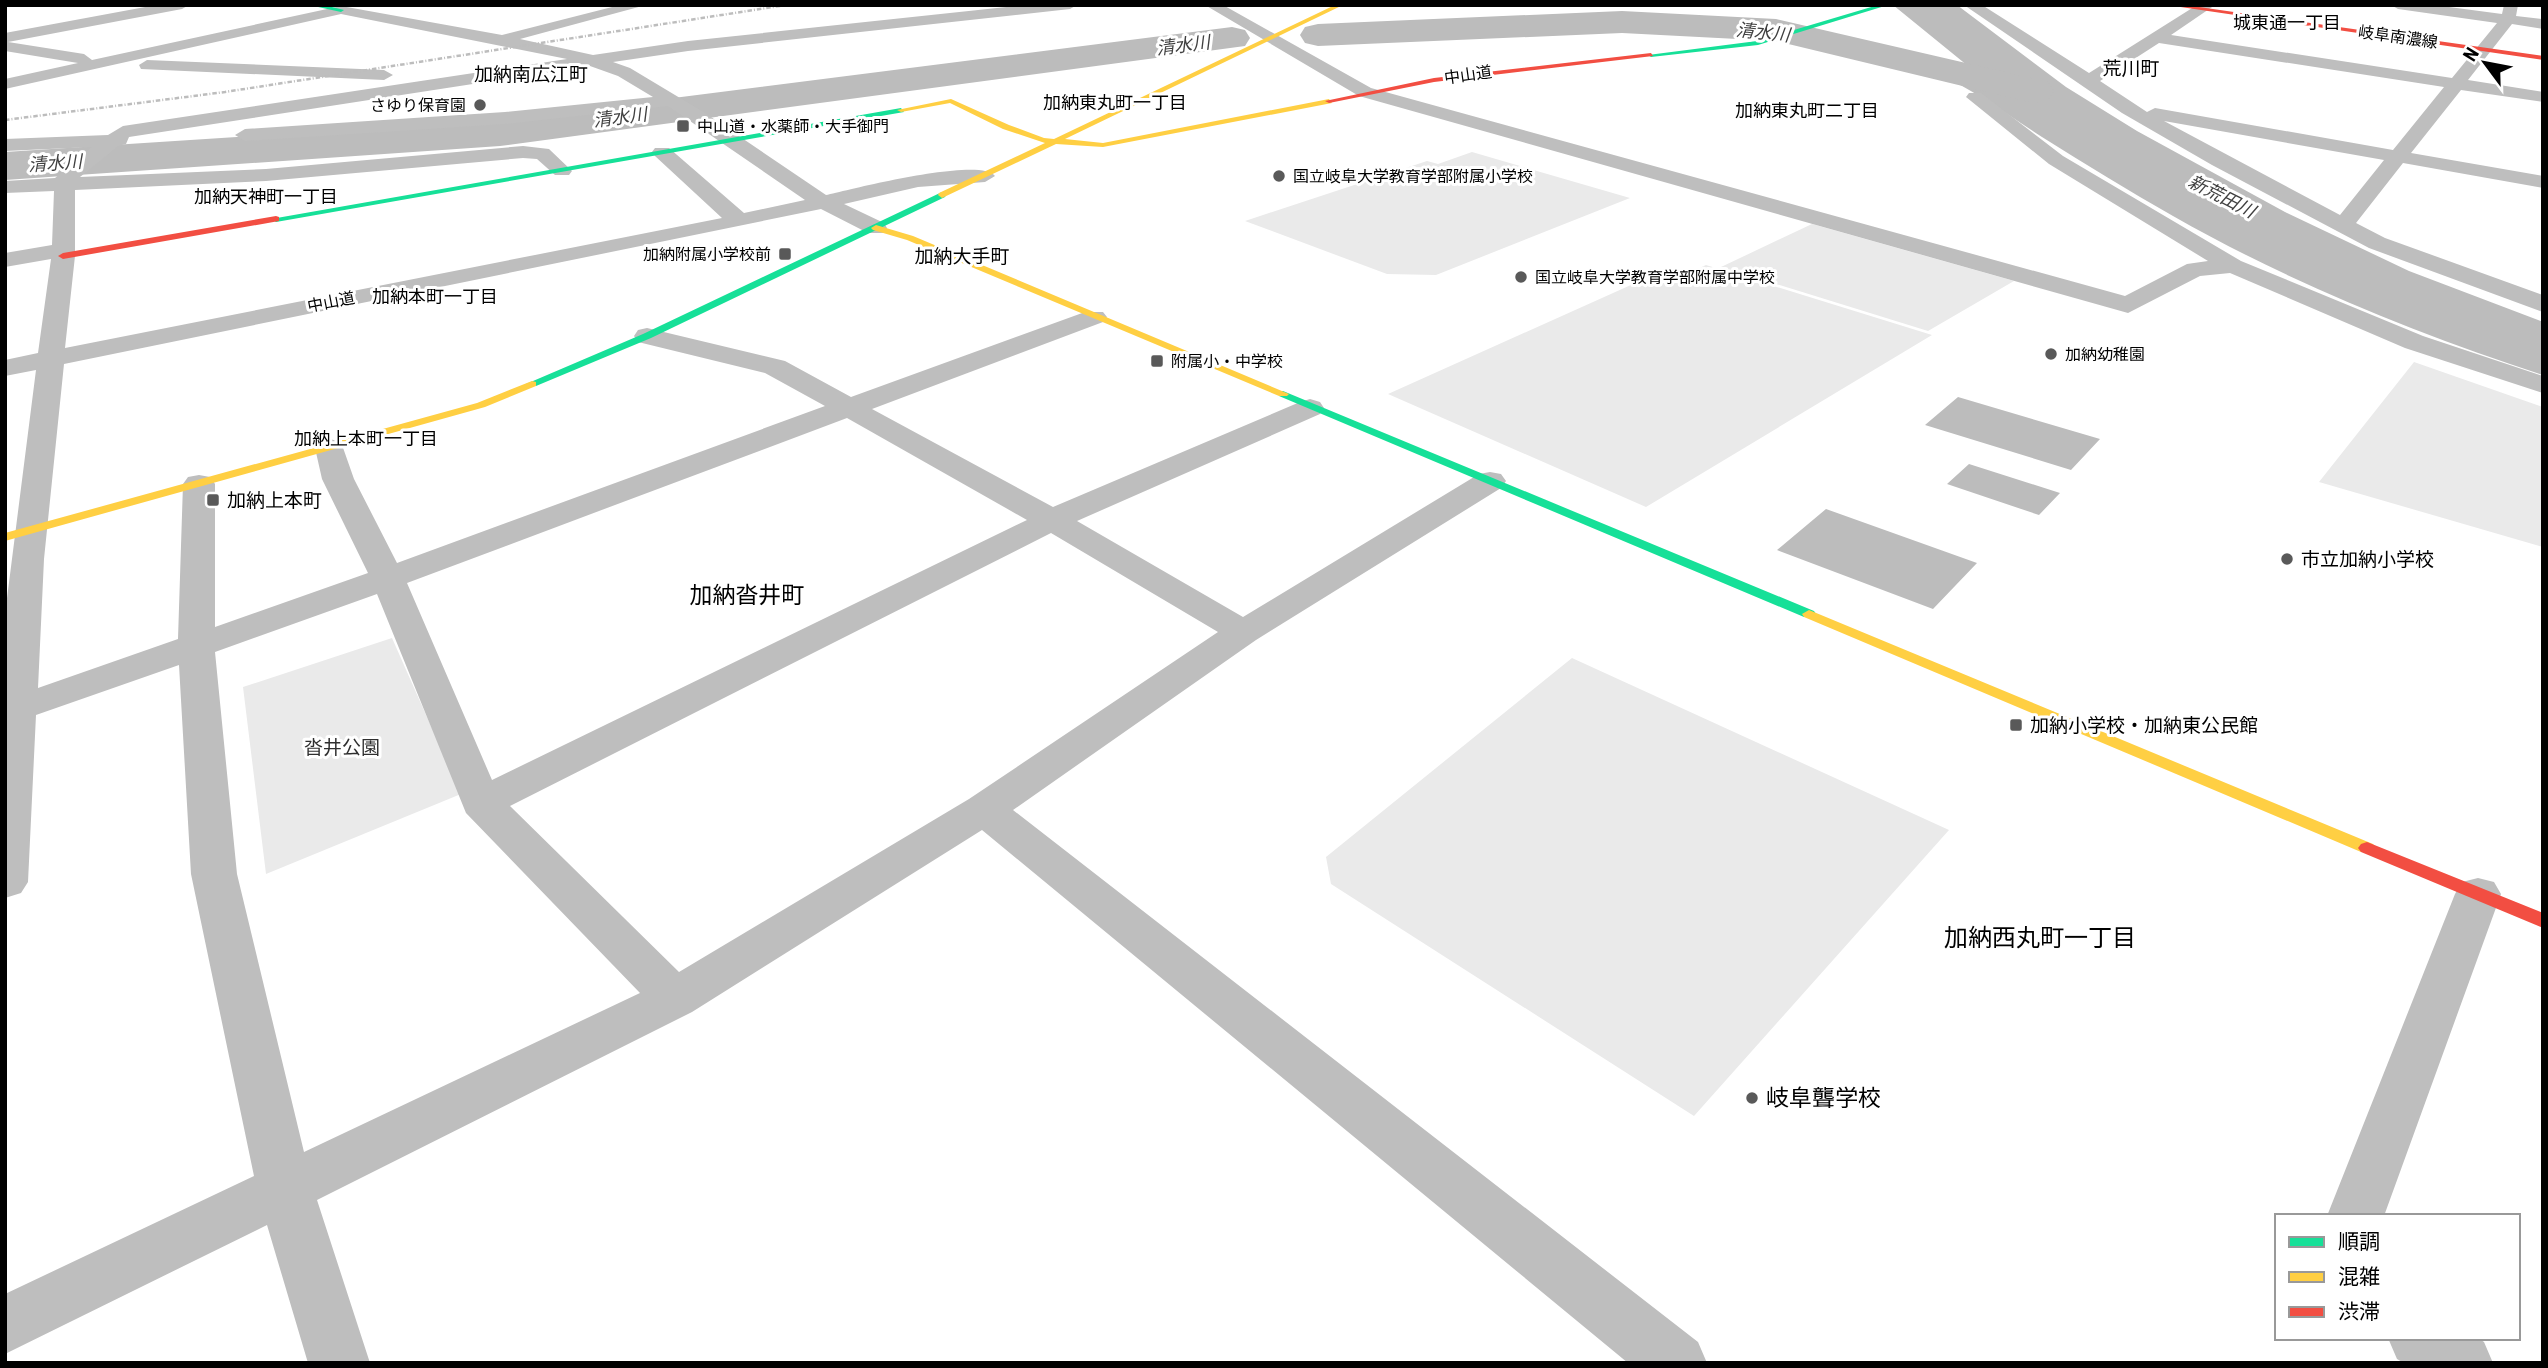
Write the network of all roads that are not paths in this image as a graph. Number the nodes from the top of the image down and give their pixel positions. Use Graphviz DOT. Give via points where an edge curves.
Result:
graph roads {
  1 [pos="182,5"];
  2 [pos="312,5"];
  3 [pos="639,5"];
  4 [pos="1070,5"];
  5 [pos="1212,5"];
  6 [pos="1340,5"];
  7 [pos="1885,5"];
  8 [pos="1971,5"];
  9 [pos="2170,5"];
  10 [pos="2398,5"];
  11 [pos="2205,8"];
  12 [pos="341,10"];
  13 [pos="2510,12"];
  14 [pos="62,13"];
  15 [pos="101,20"];
  16 [pos="2543,24"];
  17 [pos="5,38"];
  18 [pos="2156,38"];
  19 [pos="499,39"];
  20 [pos="1271,39"];
  21 [pos="5,46"];
  22 [pos="2485,50"];
  23 [pos="2543,58"];
  24 [pos="587,59"];
  25 [pos="104,62"];
  26 [pos="467,79"];
  27 [pos="2088,81"];
  28 [pos="5,84"];
  29 [pos="2454,84"];
  30 [pos="1366,92"];
  31 [pos="1975,97"];
  32 [pos="2543,97"];
  33 [pos="673,103"];
  34 [pos="2129,109"];
  35 [pos="111,141"];
  36 [pos="729,141"];
  37 [pos="1050,144"];
  38 [pos="5,145"];
  39 [pos="662,152"];
  40 [pos="2398,156"];
  41 [pos="562,171"];
  42 [pos="985,176"];
  43 [pos="70,177"];
  44 [pos="2543,182"];
  45 [pos="5,187"];
  46 [pos="821,201"];
  47 [pos="739,221"];
  48 [pos="2344,225"];
  49 [pos="876,229"];
  50 [pos="63,253"];
  51 [pos="5,260"];
  52 [pos="2233,266"];
  53 [pos="2543,304"];
  54 [pos="1094,317"];
  55 [pos="648,336"];
  56 [pos="48,358"];
  57 [pos="5,368"];
  58 [pos="2543,385"];
  59 [pos="1310,408"];
  60 [pos="847,409"];
  61 [pos="330,448"];
  62 [pos="1490,481"];
  63 [pos="199,484"];
  64 [pos="1052,520"];
  65 [pos="19,533"];
  66 [pos="388,578"];
  67 [pos="1243,632"];
  68 [pos="196,645"];
  69 [pos="10,711"];
  70 [pos="481,803"];
  71 [pos="984,809"];
  72 [pos="5,882"];
  73 [pos="2478,894"];
  74 [pos="2543,921"];
  75 [pos="675,998"];
  76 [pos="285,1189"];
  77 [pos="2356,1214"];
  78 [pos="5,1325"];
  79 [pos="2422,1340"];
  80 [pos="339,1363"];
  81 [pos="1675,1363"];
  82 [pos="2462,1363"];
  1 -- 15 [label="street"];
  2 -- 12 [label="street"];
  3 -- 19 [label="street"];
  4 -- 24 [label="street"];
  5 -- 20 [label="street"];
  6 -- 20 [label="street"];
  7 -- 30 [label="street, 中山道" via="1785,36 1728,47 1553,64"];
  8 -- 27 [label="street"];
  9 -- 11 [label="street, 岐阜南濃線"];
  10 -- 13 [label="street"];
  11 -- 18 [label="street"];
  11 -- 22 [label="street, 岐阜南濃線"];
  12 -- 19 [label="street"];
  12 -- 25 [label="street"];
  13 -- 16 [label="street"];
  13 -- 22 [label="street"];
  14 -- 15 [label="street"];
  15 -- 17 [label="street"];
  18 -- 27 [label="street"];
  18 -- 29 [label="street"];
  19 -- 24 [label="street"];
  20 -- 30 [label="street"];
  20 -- 37 [label="street"];
  21 -- 25 [label="street"];
  22 -- 23 [label="street, 岐阜南濃線"];
  22 -- 29 [label="street"];
  24 -- 26 [label="street"];
  24 -- 33 [label="street" via="624,72"];
  25 -- 26 [label="street"];
  25 -- 28 [label="street"];
  26 -- 35 [label="street" via="123,132"];
  27 -- 34 [label="street"];
  29 -- 32 [label="street"];
  29 -- 40 [label="street"];
  30 -- 37 [label="street, 中山道" via="1102,145"];
  30 -- 52 [label="street" via="2128,304 2195,269"];
  31 -- 52 [label="street" via="2056,160"];
  33 -- 35 [label="street" via="335,131"];
  33 -- 36 [label="street"];
  34 -- 40 [label="street"];
  34 -- 48 [label="street"];
  35 -- 38 [label="street"];
  35 -- 43 [label="street"];
  36 -- 37 [label="street" via="951,101"];
  36 -- 39 [label="street"];
  36 -- 46 [label="street"];
  37 -- 42 [label="street"];
  39 -- 41 [label="street"];
  39 -- 47 [label="street"];
  40 -- 44 [label="street"];
  40 -- 48 [label="street"];
  41 -- 43 [label="street" via="542,153 523,152 304,172"];
  41 -- 50 [label="street"];
  42 -- 46 [label="street, 中山道" via="918,181"];
  42 -- 49 [label="street"];
  43 -- 45 [label="street"];
  43 -- 50 [label="street"];
  46 -- 47 [label="street, 中山道"];
  46 -- 49 [label="street"];
  47 -- 56 [label="street, 中山道"];
  48 -- 53 [label="street" via="2378,243"];
  49 -- 54 [label="street" via="910,238"];
  49 -- 55 [label="street"];
  50 -- 51 [label="street"];
  50 -- 56 [label="street"];
  52 -- 58 [label="street" via="2414,342"];
  54 -- 59 [label="street"];
  54 -- 60 [label="street"];
  55 -- 60 [label="street" via="775,367"];
  55 -- 61 [label="street" via="481,405"];
  56 -- 57 [label="street, 中山道"];
  56 -- 65 [label="street"];
  59 -- 62 [label="street"];
  59 -- 64 [label="street"];
  60 -- 64 [label="street"];
  60 -- 66 [label="street"];
  61 -- 63 [label="street"];
  61 -- 66 [label="street" via="338,479"];
  62 -- 67 [label="street"];
  62 -- 73 [label="street"];
  63 -- 65 [label="street"];
  63 -- 68 [label="street"];
  64 -- 67 [label="street"];
  64 -- 70 [label="street"];
  65 -- 69 [label="street"];
  66 -- 68 [label="street"];
  66 -- 70 [label="street"];
  67 -- 71 [label="street"];
  68 -- 69 [label="street"];
  68 -- 76 [label="street" via="214,874"];
  69 -- 72 [label="street"];
  70 -- 75 [label="street"];
  71 -- 75 [label="street"];
  71 -- 81 [label="street"];
  73 -- 74 [label="street"];
  73 -- 77 [label="street"];
  75 -- 76 [label="street"];
  76 -- 78 [label="street"];
  76 -- 80 [label="street"];
  79 -- 82 [label="street"];
}
